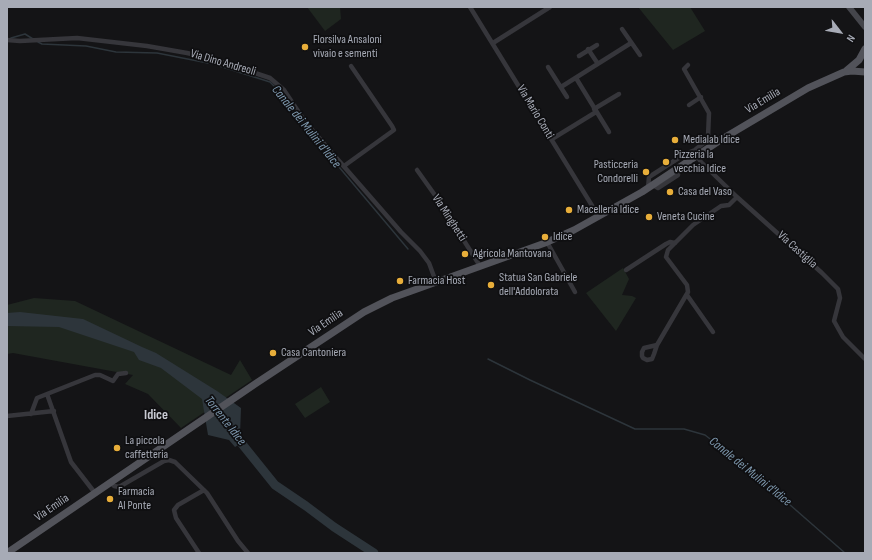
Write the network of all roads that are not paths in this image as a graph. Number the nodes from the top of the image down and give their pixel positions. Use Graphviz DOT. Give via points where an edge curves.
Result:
graph roads {
  1 [pos="470,7"];
  2 [pos="550,7"];
  3 [pos="849,7"];
  4 [pos="859,19"];
  5 [pos="865,26"];
  6 [pos="622,29"];
  7 [pos="865,32"];
  8 [pos="7,40"];
  9 [pos="493,43"];
  10 [pos="631,43"];
  11 [pos="597,45"];
  12 [pos="588,49"];
  13 [pos="864,53"];
  14 [pos="640,55"];
  15 [pos="579,56"];
  16 [pos="598,64"];
  17 [pos="688,65"];
  18 [pos="351,66"];
  19 [pos="548,67"];
  20 [pos="865,68"];
  21 [pos="844,72"];
  22 [pos="865,72"];
  23 [pos="576,78"];
  24 [pos="561,87"];
  25 [pos="619,94"];
  26 [pos="567,97"];
  27 [pos="701,97"];
  28 [pos="689,105"];
  29 [pos="595,110"];
  30 [pos="609,132"];
  31 [pos="709,134"];
  32 [pos="552,139"];
  33 [pos="722,139"];
  34 [pos="696,153"];
  35 [pos="344,166"];
  36 [pos="417,170"];
  37 [pos="651,187"];
  38 [pos="737,197"];
  39 [pos="599,217"];
  40 [pos="547,242"];
  41 [pos="675,243"];
  42 [pos="480,266"];
  43 [pos="626,270"];
  44 [pos="436,282"];
  45 [pos="575,292"];
  46 [pos="687,295"];
  47 [pos="713,332"];
  48 [pos="656,345"];
  49 [pos="865,358"];
  50 [pos="126,373"];
  51 [pos="48,394"];
  52 [pos="54,411"];
  53 [pos="31,414"];
  54 [pos="7,416"];
  55 [pos="118,476"];
  56 [pos="129,481"];
  57 [pos="110,482"];
  58 [pos="204,490"];
  59 [pos="94,493"];
  60 [pos="7,552"];
  61 [pos="199,553"];
  62 [pos="248,553"];
  1 -- 9 [label="street, Via Mario Conti"];
  2 -- 9 [label="street"];
  3 -- 4 [label="street"];
  4 -- 5 [label="street"];
  4 -- 7 [label="street"];
  6 -- 10 [label="street"];
  8 -- 35 [label="street, Via Dino Andreoli" via="77,38 147,46 187,52 270,78 284,90 304,120"];
  9 -- 32 [label="street, Via Mario Conti"];
  10 -- 14 [label="street"];
  10 -- 16 [label="street"];
  11 -- 12 [label="street"];
  12 -- 15 [label="street"];
  12 -- 16 [label="street"];
  13 -- 20 [label="main road, Via Emilia" via="862,61"];
  13 -- 21 [label="main road, Via Emilia" via="855,65"];
  16 -- 23 [label="street"];
  17 -- 27 [label="street" via="684,69"];
  18 -- 35 [label="street" via="394,130"];
  19 -- 24 [label="street"];
  21 -- 22 [label="main road, Via Emilia"];
  21 -- 33 [label="main road, Via Emilia" via="808,88"];
  23 -- 24 [label="street"];
  23 -- 29 [label="street"];
  24 -- 26 [label="street"];
  25 -- 29 [label="street"];
  27 -- 28 [label="street"];
  27 -- 31 [label="street" via="710,113"];
  29 -- 30 [label="street"];
  29 -- 32 [label="street"];
  31 -- 33 [label="street" via="715,139"];
  31 -- 34 [label="street, Via Emilia"];
  32 -- 39 [label="street, Via Mario Conti"];
  33 -- 34 [label="main road, Via Emilia"];
  34 -- 37 [label="main road, Via Emilia"];
  34 -- 37 [label="street, Via Emilia" via="685,154 649,177"];
  34 -- 38 [label="street, Via Castiglia" via="704,165"];
  35 -- 44 [label="street, Via Dino Andreoli" via="420,251 429,263"];
  36 -- 42 [label="street, Via Minghetti"];
  37 -- 39 [label="main road, Via Emilia"];
  38 -- 41 [label="street" via="729,205 721,206 693,225"];
  38 -- 49 [label="street, Via Castiglia" via="838,289 840,298 834,321 843,337"];
  39 -- 40 [label="main road, Via Emilia"];
  40 -- 42 [label="main road, Via Emilia"];
  40 -- 45 [label="street"];
  41 -- 43 [label="street" via="666,244"];
  41 -- 46 [label="street" via="668,250 666,257 687,285"];
  42 -- 44 [label="main road, Via Emilia"];
  44 -- 55 [label="main road, Via Emilia" via="392,298 364,312"];
  46 -- 47 [label="street"];
  46 -- 48 [label="street"];
  50 -- 51 [label="street" via="118,374 113,381 95,375"];
  51 -- 52 [label="street"];
  51 -- 53 [label="street" via="37,398"];
  52 -- 53 [label="street"];
  52 -- 59 [label="street" via="71,462"];
  53 -- 54 [label="street"];
  55 -- 56 [label="street" via="123,481"];
  55 -- 57 [label="main road, Via Emilia"];
  56 -- 57 [label="street" via="116,487"];
  56 -- 58 [label="street" via="169,460 179,465"];
  57 -- 59 [label="main road, Via Emilia"];
  58 -- 61 [label="street" via="182,502 174,510 176,518"];
  58 -- 62 [label="street"];
  59 -- 60 [label="main road, Via Emilia"];
}
